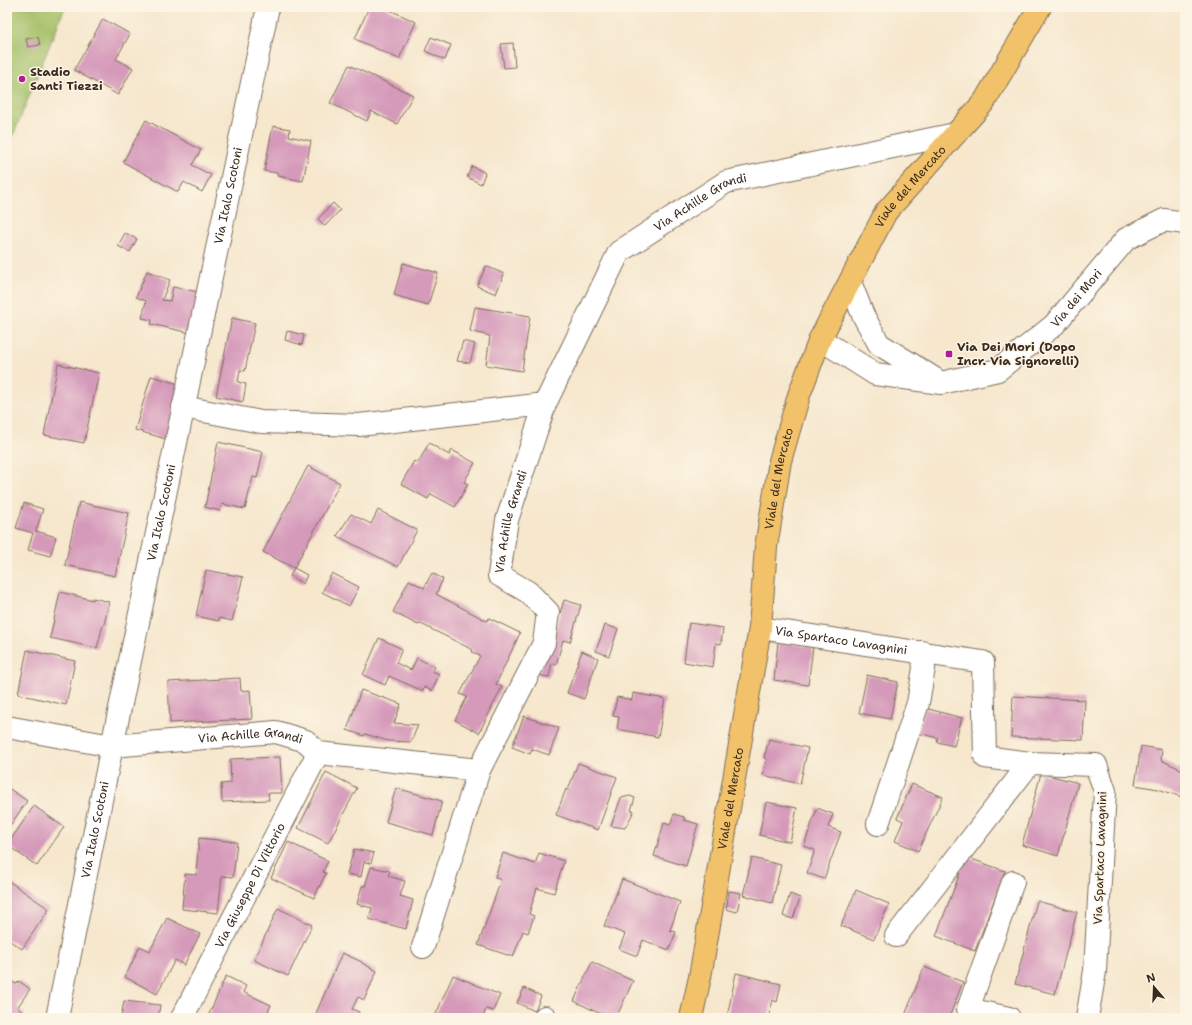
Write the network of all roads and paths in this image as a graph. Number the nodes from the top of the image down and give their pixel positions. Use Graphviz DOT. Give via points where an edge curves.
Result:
graph roads {
  1 [pos="268,7"];
  2 [pos="1040,7"];
  3 [pos="955,134"];
  4 [pos="1185,223"];
  5 [pos="850,282"];
  6 [pos="820,339"];
  7 [pos="941,383"];
  8 [pos="545,404"];
  9 [pos="183,407"];
  10 [pos="760,628"];
  11 [pos="922,652"];
  12 [pos="7,727"];
  13 [pos="112,746"];
  14 [pos="318,753"];
  15 [pos="1030,763"];
  16 [pos="479,770"];
  17 [pos="878,824"];
  18 [pos="1013,882"];
  19 [pos="896,936"];
  20 [pos="423,947"];
  21 [pos="966,1013"];
  22 [pos="57,1018"];
  23 [pos="182,1018"];
  24 [pos="691,1018"];
  25 [pos="1009,1018"];
  26 [pos="1086,1018"];
  1 -- 9 [label="street, Via Italo Scotoni"];
  2 -- 3 [label="main road, Viale del Mercato" via="984,102"];
  3 -- 5 [label="main road, Viale del Mercato" via="886,212"];
  3 -- 8 [label="street, Via Achille Grandi" via="726,182 618,252"];
  4 -- 7 [label="street, Via dei Mori" via="1164,220 1126,239 1054,325 998,370"];
  5 -- 6 [label="main road, Viale del Mercato"];
  5 -- 7 [label="street" via="863,315 879,344"];
  6 -- 7 [label="street, Via dei Mori" via="876,374"];
  6 -- 10 [label="main road, Viale del Mercato" via="799,395 780,461 766,547"];
  8 -- 9 [label="street" via="359,425 261,422"];
  8 -- 16 [label="street, Via Achille Grandi" via="507,520 499,575 528,592 548,612 544,643"];
  9 -- 13 [label="street, Via Italo Scotoni"];
  10 -- 11 [label="street, Via Spartaco Lavagnini"];
  10 -- 24 [label="main road, Viale del Mercato"];
  11 -- 15 [label="street, Via Spartaco Lavagnini" via="983,662 985,757"];
  11 -- 17 [label="street, Via Spartaco Lavagnini" via="924,668 918,703"];
  12 -- 13 [label="street, Via Achille Grandi"];
  13 -- 14 [label="street, Via Achille Grandi" via="276,732 306,741"];
  13 -- 22 [label="street, Via Italo Scotoni"];
  14 -- 16 [label="street, Via Achille Grandi"];
  14 -- 23 [label="street, Via Giuseppe Di Vittorio"];
  15 -- 19 [label="street"];
  15 -- 26 [label="street, Via Spartaco Lavagnini" via="1096,765 1105,791 1095,971"];
  16 -- 20 [label="street, Via Achille Grandi"];
  18 -- 21 [label="street"];
  21 -- 25 [label="street"];
}
